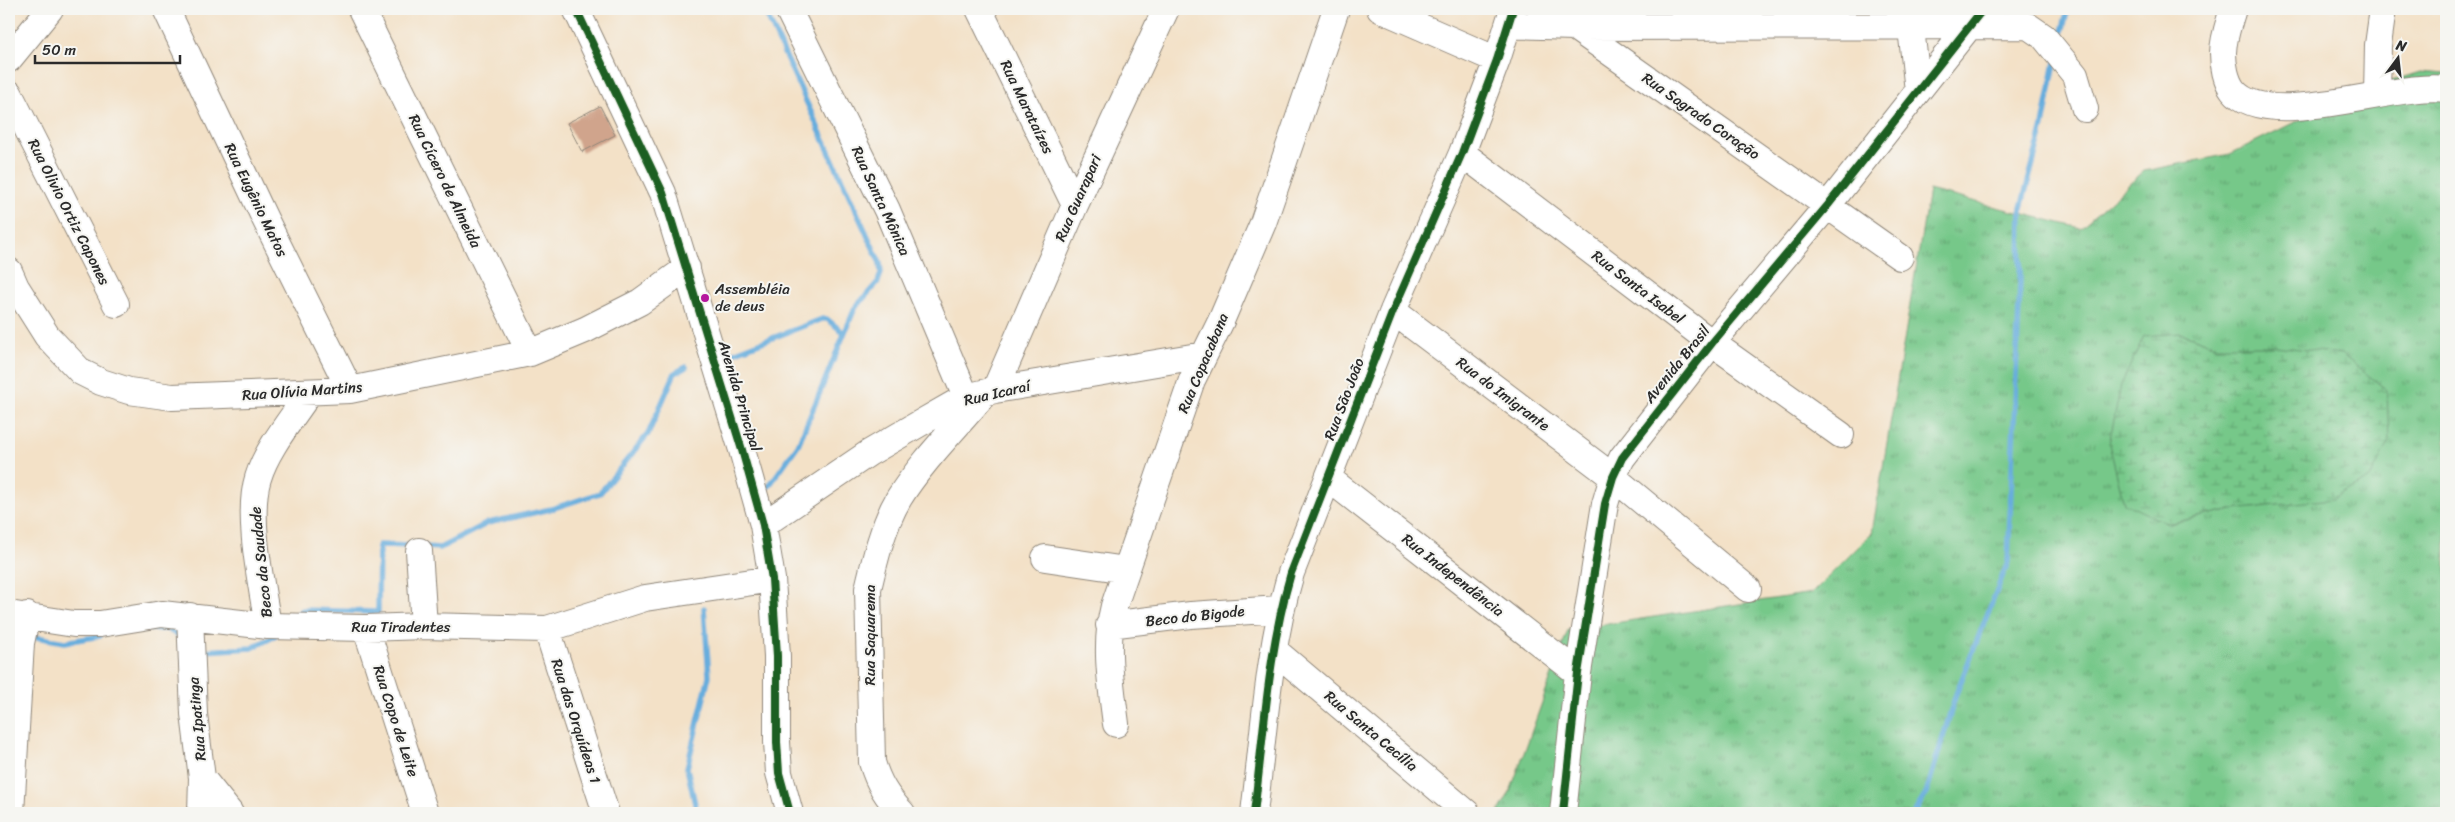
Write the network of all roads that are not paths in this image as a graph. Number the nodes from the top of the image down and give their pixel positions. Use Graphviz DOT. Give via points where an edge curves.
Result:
graph roads {
  1 [pos="50,9"];
  2 [pos="166,9"];
  3 [pos="360,9"];
  4 [pos="577,9"];
  5 [pos="788,9"];
  6 [pos="979,9"];
  7 [pos="1166,9"];
  8 [pos="1336,9"];
  9 [pos="1380,9"];
  10 [pos="2233,9"];
  11 [pos="2383,9"];
  12 [pos="1511,17"];
  13 [pos="1655,17"];
  14 [pos="1909,18"];
  15 [pos="1976,18"];
  16 [pos="1574,27"];
  17 [pos="19,34"];
  18 [pos="9,59"];
  19 [pos="1497,60"];
  20 [pos="2446,89"];
  21 [pos="1918,91"];
  22 [pos="9,93"];
  23 [pos="2377,95"];
  24 [pos="2085,109"];
  25 [pos="1462,153"];
  26 [pos="1075,205"];
  27 [pos="1828,205"];
  28 [pos="1900,257"];
  29 [pos="687,268"];
  30 [pos="11,283"];
  31 [pos="116,304"];
  32 [pos="1393,310"];
  33 [pos="1712,343"];
  34 [pos="530,353"];
  35 [pos="1204,355"];
  36 [pos="350,390"];
  37 [pos="309,393"];
  38 [pos="982,394"];
  39 [pos="1841,435"];
  40 [pos="1613,477"];
  41 [pos="1328,478"];
  42 [pos="763,525"];
  43 [pos="419,551"];
  44 [pos="1045,558"];
  45 [pos="1126,570"];
  46 [pos="772,579"];
  47 [pos="1748,589"];
  48 [pos="1280,609"];
  49 [pos="18,614"];
  50 [pos="190,616"];
  51 [pos="1109,625"];
  52 [pos="268,626"];
  53 [pos="424,626"];
  54 [pos="366,628"];
  55 [pos="547,629"];
  56 [pos="1274,650"];
  57 [pos="1578,672"];
  58 [pos="1116,724"];
  59 [pos="202,778"];
  60 [pos="11,813"];
  61 [pos="201,813"];
  62 [pos="230,813"];
  63 [pos="425,813"];
  64 [pos="606,813"];
  65 [pos="790,813"];
  66 [pos="902,813"];
  67 [pos="1254,813"];
  68 [pos="1467,813"];
  69 [pos="1563,813"];
  1 -- 17 [label="street"];
  2 -- 36 [label="street, Rua Eugênio Matos"];
  3 -- 34 [label="street, Rua Cícero de Almeida"];
  4 -- 29 [label="street, Avenida Principal" via="663,193"];
  5 -- 38 [label="street, Rua Santa Mônica"];
  6 -- 26 [label="street, Rua Marataízes"];
  7 -- 26 [label="street, Rua Guarapari"];
  8 -- 35 [label="street, Rua Copacabana" via="1263,223"];
  9 -- 19 [label="street"];
  10 -- 23 [label="street" via="2224,39 2226,74 2234,90 2248,101 2280,108"];
  11 -- 23 [label="street"];
  12 -- 16 [label="street"];
  12 -- 19 [label="street, Rua São João"];
  13 -- 14 [label="street"];
  13 -- 16 [label="street"];
  14 -- 15 [label="street"];
  14 -- 21 [label="street"];
  15 -- 21 [label="street, Avenida Brasil"];
  15 -- 24 [label="street" via="2028,26 2044,37 2075,75"];
  16 -- 27 [label="street, Rua Sagrado Coração"];
  17 -- 18 [label="street"];
  19 -- 25 [label="street, Rua São João"];
  20 -- 23 [label="street"];
  21 -- 27 [label="street, Avenida Brasil"];
  22 -- 31 [label="street, Rua Olivio Ortiz Capones"];
  25 -- 32 [label="street, Rua São João"];
  25 -- 33 [label="street, Rua Santa Isabel"];
  26 -- 38 [label="street, Rua Guarapari"];
  27 -- 28 [label="street, Rua Sagrado Coração"];
  27 -- 33 [label="street, Avenida Brasil"];
  29 -- 34 [label="street, Rua Olívia Martins" via="640,302"];
  29 -- 42 [label="street, Avenida Principal"];
  30 -- 37 [label="street, Rua Olívia Martins" via="47,336 66,357 81,372 101,382 129,391 172,397"];
  32 -- 40 [label="street, Rua do Imigrante"];
  32 -- 41 [label="street, Rua São João"];
  33 -- 39 [label="street, Rua Santa Isabel"];
  33 -- 40 [label="street, Avenida Brasil" via="1633,441"];
  34 -- 36 [label="street, Rua Olívia Martins"];
  35 -- 38 [label="street, Rua Icaraí"];
  35 -- 45 [label="street, Rua Copacabana" via="1192,380"];
  36 -- 37 [label="street, Rua Olívia Martins"];
  37 -- 52 [label="street, Beco da Saudade" via="265,461 254,501 255,533"];
  38 -- 42 [label="street, Rua Icaraí" via="870,453"];
  38 -- 66 [label="street, Rua Saquarema" via="898,500 874,563 868,589 872,762 887,797"];
  40 -- 47 [label="street, Rua do Imigrante"];
  40 -- 57 [label="street, Avenida Brasil" via="1605,504"];
  41 -- 48 [label="street, Rua São João"];
  41 -- 57 [label="street, Rua Independência"];
  42 -- 46 [label="street, Avenida Principal"];
  43 -- 53 [label="street"];
  44 -- 45 [label="street"];
  45 -- 51 [label="street, Rua Copacabana"];
  46 -- 55 [label="street, Rua Tiradentes" via="645,598"];
  46 -- 65 [label="street, Avenida Principal" via="779,773"];
  48 -- 51 [label="street, Beco do Bigode"];
  48 -- 56 [label="street, Rua São João"];
  49 -- 50 [label="street, Rua Tiradentes" via="74,624 100,624 162,614"];
  49 -- 60 [label="street" via="22,643"];
  50 -- 52 [label="street, Rua Tiradentes"];
  50 -- 59 [label="street, Rua Ipatinga" via="194,714"];
  51 -- 58 [label="street, Rua Copacabana" via="1110,678"];
  52 -- 54 [label="street, Rua Tiradentes"];
  53 -- 54 [label="street, Rua Tiradentes"];
  53 -- 55 [label="street, Rua Tiradentes"];
  54 -- 63 [label="street, Rua Copo de Leite"];
  55 -- 64 [label="street, Rua das Orquídeas 1"];
  56 -- 67 [label="street, Rua São João"];
  56 -- 68 [label="street, Rua Santa Cecília"];
  57 -- 69 [label="street, Avenida Brasil"];
  59 -- 61 [label="street"];
  59 -- 62 [label="street, Rua Ipatinga"];
}
